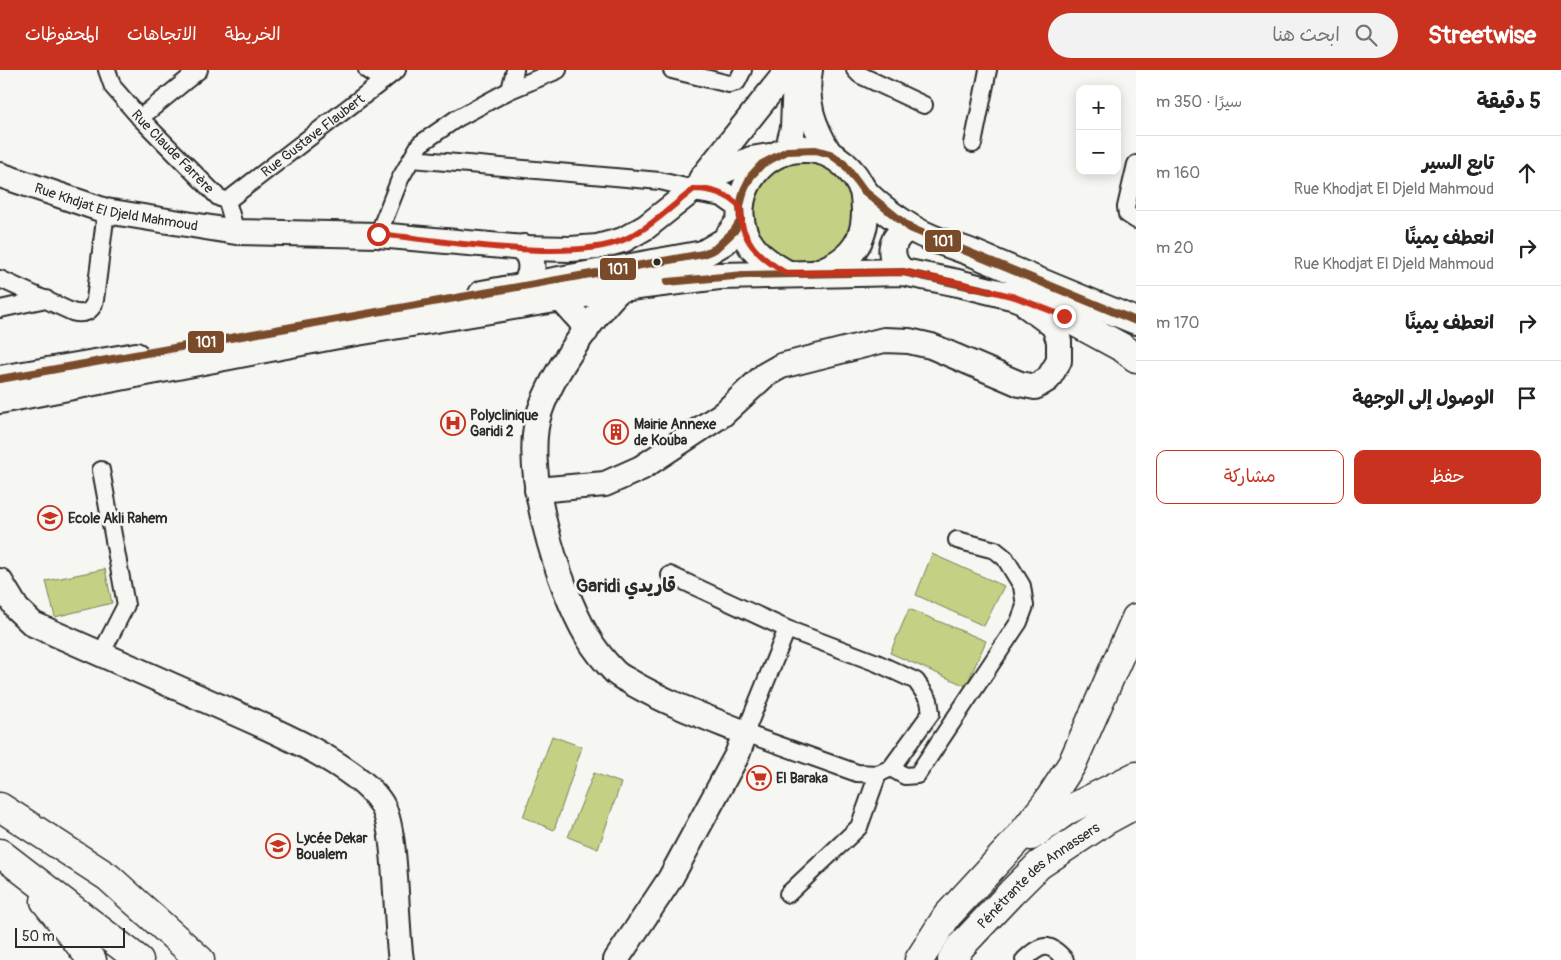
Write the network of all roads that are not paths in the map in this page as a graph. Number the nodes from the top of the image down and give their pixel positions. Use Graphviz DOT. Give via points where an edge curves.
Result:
graph roads {
  1 [pos="107,70"];
  2 [pos="199,70"];
  3 [pos="367,70"];
  4 [pos="397,70"];
  5 [pos="515,70"];
  6 [pos="558,70"];
  7 [pos="672,70"];
  8 [pos="743,70"];
  9 [pos="788,70"];
  10 [pos="797,70"];
  11 [pos="810,70"];
  12 [pos="855,70"];
  13 [pos="988,70"];
  14 [pos="383,81"];
  15 [pos="510,90"];
  16 [pos="924,105"];
  17 [pos="140,118"];
  18 [pos="973,144"];
  19 [pos="781,153"];
  20 [pos="830,154"];
  21 [pos="412,159"];
  22 [pos="1136,164"];
  23 [pos="0,175"];
  24 [pos="694,189"];
  25 [pos="863,190"];
  26 [pos="227,201"];
  27 [pos="106,211"];
  28 [pos="741,213"];
  29 [pos="1136,220"];
  30 [pos="910,228"];
  31 [pos="236,232"];
  32 [pos="378,234"];
  33 [pos="524,248"];
  34 [pos="903,272"];
  35 [pos="786,273"];
  36 [pos="814,274"];
  37 [pos="0,279"];
  38 [pos="524,286"];
  39 [pos="621,288"];
  40 [pos="1015,297"];
  41 [pos="46,299"];
  42 [pos="561,299"];
  43 [pos="0,309"];
  44 [pos="1064,316"];
  45 [pos="1136,321"];
  46 [pos="586,331"];
  47 [pos="1136,345"];
  48 [pos="1136,358"];
  49 [pos="0,379"];
  50 [pos="0,400"];
  51 [pos="101,470"];
  52 [pos="537,490"];
  53 [pos="957,540"];
  54 [pos="670,574"];
  55 [pos="0,581"];
  56 [pos="1136,618"];
  57 [pos="786,629"];
  58 [pos="101,654"];
  59 [pos="745,733"];
  60 [pos="884,771"];
  61 [pos="1136,776"];
  62 [pos="0,794"];
  63 [pos="1136,804"];
  64 [pos="0,808"];
  65 [pos="8,859"];
  66 [pos="988,873"];
  67 [pos="108,878"];
  68 [pos="788,894"];
  69 [pos="92,960"];
  70 [pos="139,960"];
  71 [pos="200,960"];
  72 [pos="401,960"];
  73 [pos="616,960"];
  74 [pos="919,960"];
  75 [pos="952,960"];
  76 [pos="1024,960"];
  77 [pos="1065,960"];
  1 -- 17 [label="street, Rue Claude Farrère" via="113,87"];
  2 -- 17 [label="street"];
  3 -- 14 [label="street"];
  4 -- 14 [label="street, Rue Gustave Flaubert"];
  5 -- 15 [label="street"];
  6 -- 15 [label="street"];
  7 -- 8 [label="street" via="729,84 737,82"];
  9 -- 24 [label="street"];
  10 -- 19 [label="street" via="793,128"];
  11 -- 20 [label="street" via="810,116"];
  12 -- 16 [label="street"];
  13 -- 18 [label="street"];
  14 -- 26 [label="street, Rue Gustave Flaubert"];
  15 -- 21 [label="street" via="456,119 420,144"];
  17 -- 26 [label="street, Rue Claude Farrère" via="218,196"];
  19 -- 20 [label="main road" via="801,148"];
  19 -- 24 [label="street" via="751,158"];
  19 -- 28 [label="main road" via="762,164 752,176 744,190"];
  20 -- 25 [label="main road" via="844,164"];
  21 -- 24 [label="street" via="660,181"];
  21 -- 32 [label="street" via="400,179"];
  22 -- 29 [label="street" via="1126,206 1127,214"];
  23 -- 27 [label="street, Rue Khdjat El Djeld Mahmoud"];
  24 -- 28 [label="street" via="723,194"];
  24 -- 33 [label="street, Rue Khdjat El Djeld Mahmoud" via="646,227 623,240 597,247"];
  25 -- 30 [label="main road"];
  25 -- 36 [label="main road" via="867,213 862,235 850,254 832,268"];
  26 -- 31 [label="street, Rue Claude Farrère"];
  27 -- 31 [label="street, Rue Khdjat El Djeld Mahmoud"];
  27 -- 41 [label="street" via="95,300 91,309 78,314"];
  28 -- 35 [label="main road" via="746,237 756,252"];
  28 -- 38 [label="main road" via="725,241 703,254"];
  30 -- 34 [label="main road" via="898,235 892,248 894,262"];
  30 -- 45 [label="main road"];
  31 -- 32 [label="street, Rue Khdjat El Djeld Mahmoud"];
  32 -- 33 [label="street, Rue Khdjat El Djeld Mahmoud"];
  33 -- 38 [label="main road" via="532,270"];
  34 -- 36 [label="main road"];
  34 -- 40 [label="main road"];
  35 -- 36 [label="main road"];
  35 -- 39 [label="main road" via="702,277"];
  37 -- 41 [label="street"];
  38 -- 49 [label="main road"];
  39 -- 42 [label="main road"];
  39 -- 46 [label="street"];
  40 -- 44 [label="main road"];
  40 -- 52 [label="street" via="1054,326 1059,341 1059,361 1048,379 1035,387 1020,384 931,346 884,340 781,366 765,375 723,414 641,468 605,484"];
  41 -- 43 [label="street"];
  42 -- 46 [label="street"];
  42 -- 50 [label="main road" via="333,336"];
  44 -- 47 [label="main road"];
  44 -- 48 [label="highway"];
  46 -- 52 [label="street" via="556,378 540,411 533,442"];
  51 -- 58 [label="street" via="126,605"];
  52 -- 59 [label="street" via="557,566 587,636 616,673 654,696"];
  53 -- 60 [label="street" via="996,550 1006,558 1022,586 1025,606 1019,622 917,775"];
  54 -- 57 [label="street"];
  55 -- 58 [label="street" via="17,609 32,624"];
  56 -- 66 [label="highway" via="1072,764 1048,801"];
  57 -- 59 [label="street"];
  57 -- 60 [label="street" via="877,663 916,681 923,688 929,700 930,713"];
  58 -- 72 [label="street" via="272,730 342,767 364,783 382,803 388,821"];
  59 -- 60 [label="street" via="857,773"];
  59 -- 73 [label="street" via="737,755 670,879"];
  60 -- 68 [label="street" via="859,828"];
  61 -- 66 [label="highway" via="1066,811"];
  62 -- 67 [label="highway"];
  63 -- 75 [label="highway, Pénétrante des Annassers" via="1104,821 1039,865 961,946"];
  64 -- 67 [label="highway"];
  65 -- 69 [label="highway"];
  65 -- 70 [label="highway"];
  66 -- 74 [label="highway" via="947,916"];
  67 -- 71 [label="highway"];
  76 -- 77 [label="street" via="1035,949 1046,947 1057,950"];
}
